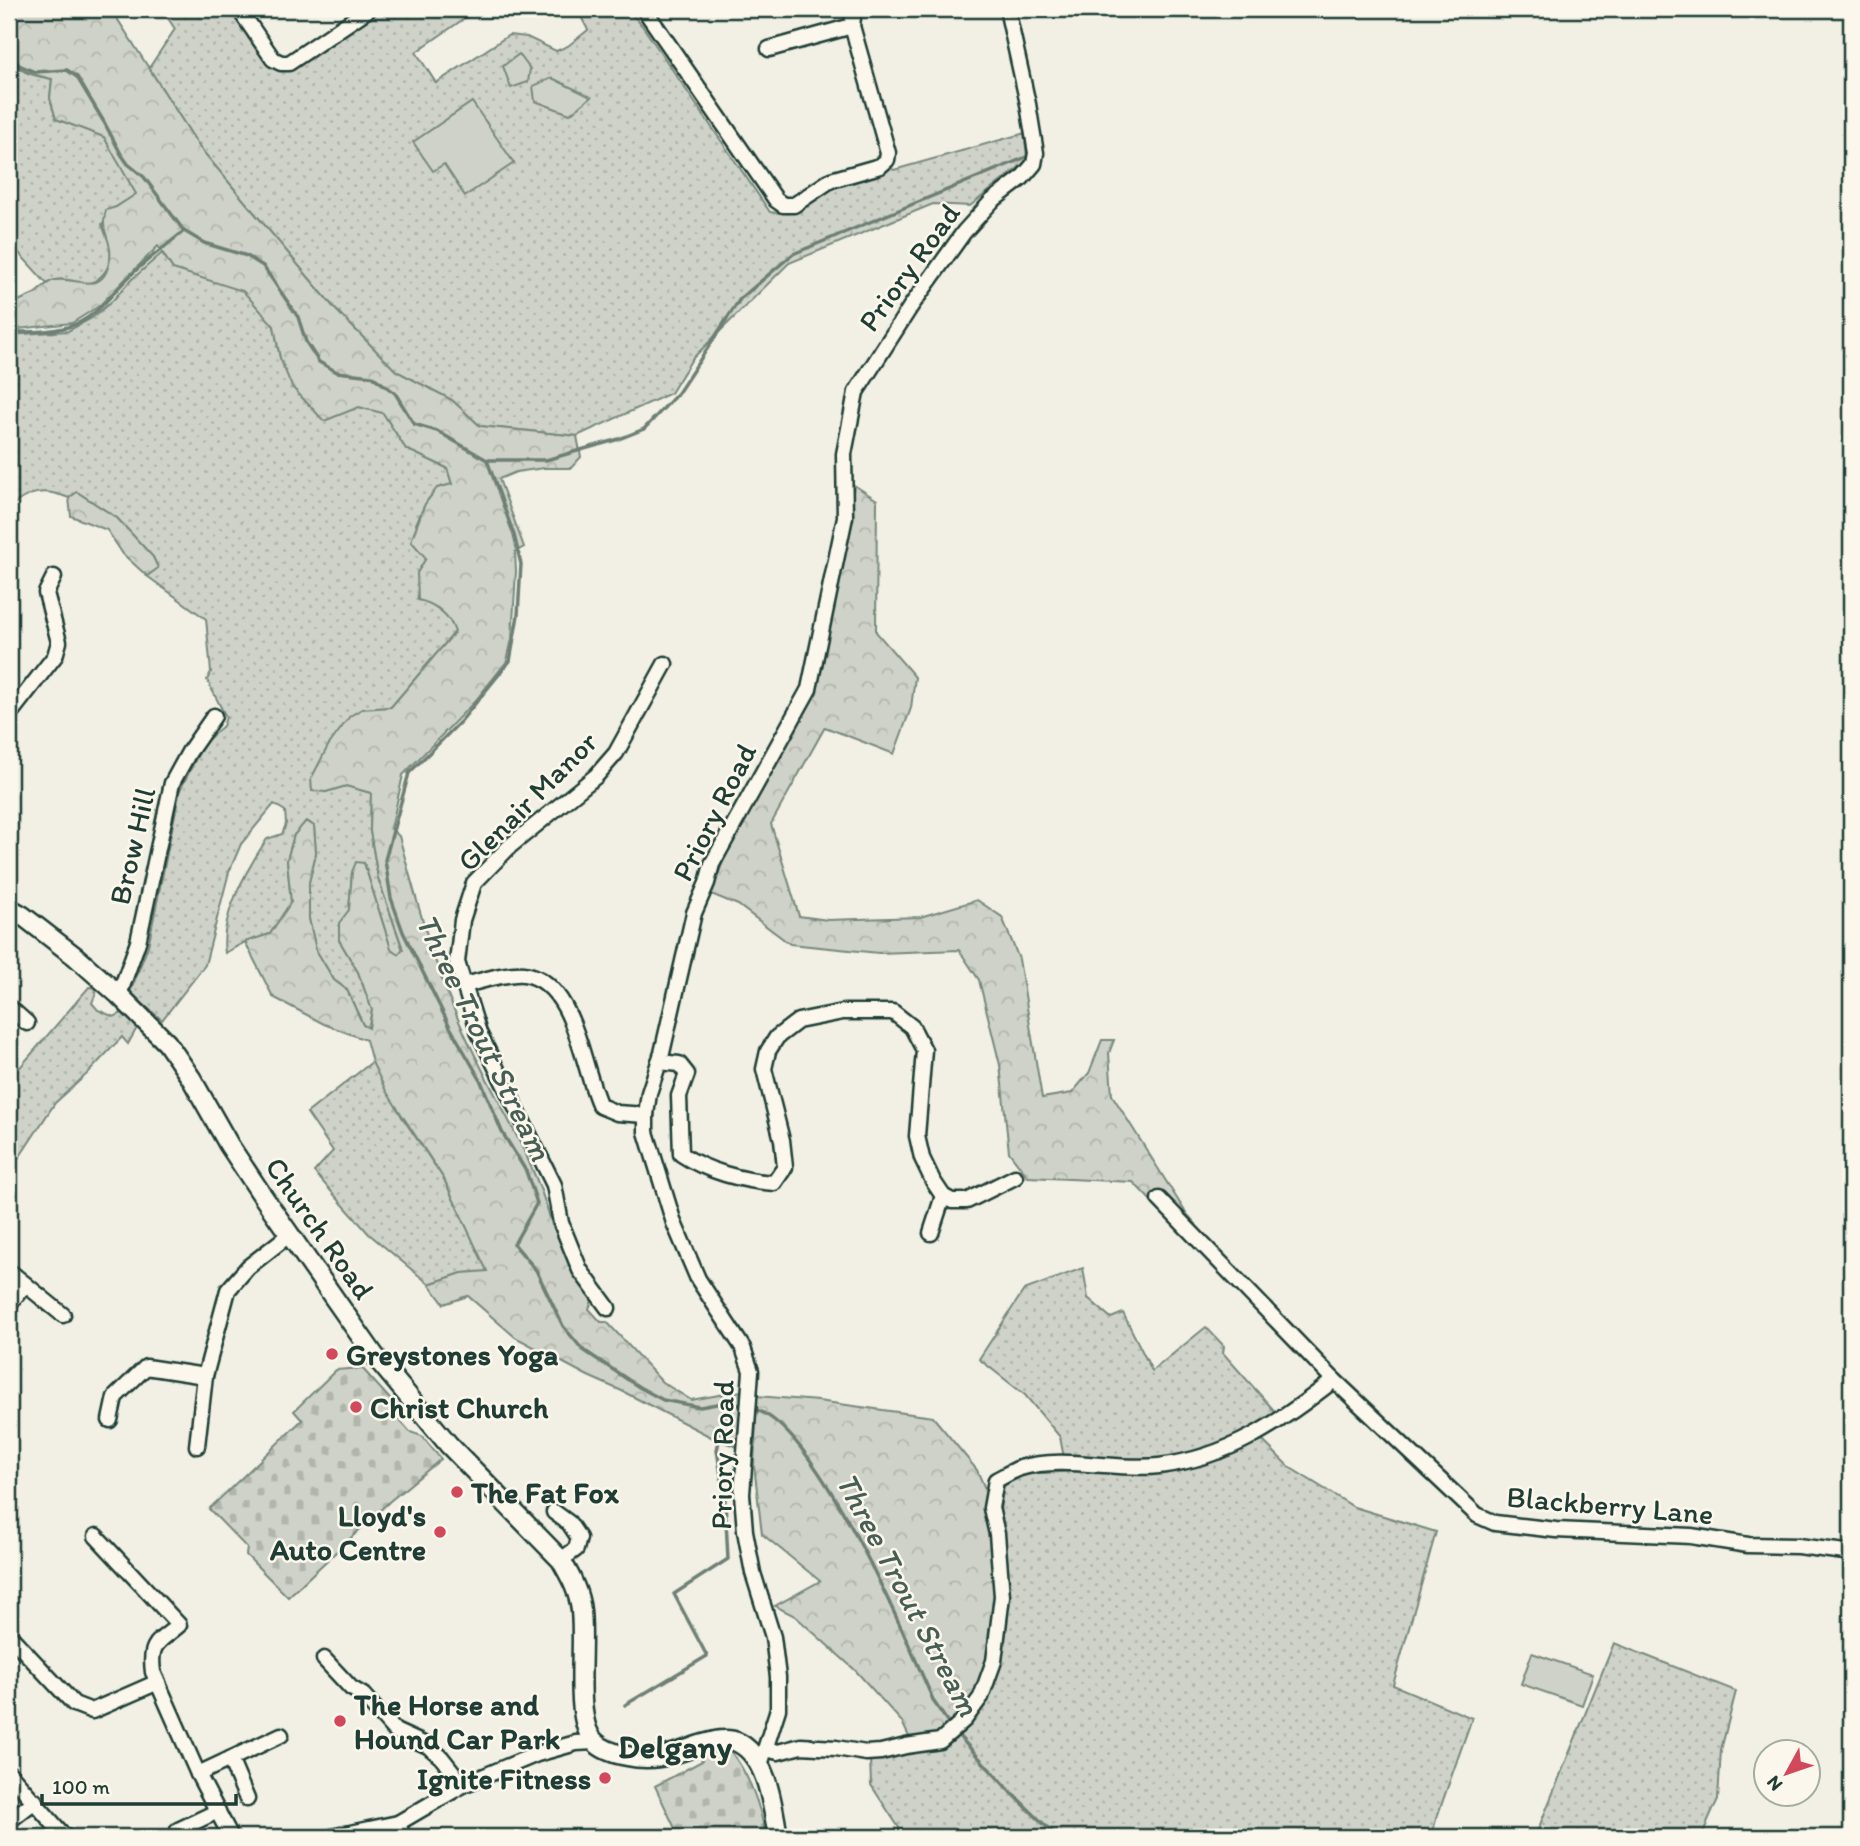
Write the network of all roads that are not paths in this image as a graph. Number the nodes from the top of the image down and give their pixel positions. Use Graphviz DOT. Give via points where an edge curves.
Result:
graph roads {
  1 [pos="239,9"];
  2 [pos="369,9"];
  3 [pos="644,9"];
  4 [pos="854,9"];
  5 [pos="1007,9"];
  6 [pos="852,26"];
  7 [pos="769,49"];
  8 [pos="54,577"];
  9 [pos="665,664"];
  10 [pos="9,715"];
  11 [pos="214,716"];
  12 [pos="9,908"];
  13 [pos="465,985"];
  14 [pos="119,995"];
  15 [pos="9,1007"];
  16 [pos="27,1023"];
  17 [pos="659,1062"];
  18 [pos="646,1115"];
  19 [pos="1015,1177"];
  20 [pos="943,1196"];
  21 [pos="1159,1199"];
  22 [pos="931,1233"];
  23 [pos="290,1234"];
  24 [pos="9,1271"];
  25 [pos="25,1284"];
  26 [pos="9,1305"];
  27 [pos="608,1308"];
  28 [pos="63,1315"];
  29 [pos="205,1376"];
  30 [pos="1334,1380"];
  31 [pos="110,1420"];
  32 [pos="197,1446"];
  33 [pos="554,1512"];
  34 [pos="96,1536"];
  35 [pos="1851,1557"];
  36 [pos="561,1560"];
  37 [pos="9,1635"];
  38 [pos="324,1659"];
  39 [pos="158,1682"];
  40 [pos="281,1735"];
  41 [pos="594,1742"];
  42 [pos="763,1757"];
  43 [pos="230,1759"];
  44 [pos="9,1773"];
  45 [pos="198,1774"];
  46 [pos="463,1785"];
  47 [pos="247,1799"];
  48 [pos="35,1801"];
  49 [pos="218,1811"];
  50 [pos="9,1821"];
  51 [pos="178,1830"];
  52 [pos="401,1830"];
  53 [pos="65,1837"];
  54 [pos="231,1837"];
  55 [pos="331,1837"];
  56 [pos="778,1837"];
  1 -- 2 [label="street" via="274,59 289,63"];
  3 -- 6 [label="street" via="783,205 794,205 831,180 887,160"];
  4 -- 6 [label="street"];
  5 -- 17 [label="street, Priory Road" via="1028,104 1034,164 964,232 856,392 844,454 845,517 810,689 712,864 697,902"];
  6 -- 7 [label="street"];
  8 -- 10 [label="street" via="46,593 59,642 55,656"];
  9 -- 13 [label="street, Glenair Manor" via="616,753 596,776 510,846 474,883 462,920 457,962"];
  11 -- 14 [label="street, Brow Hill" via="172,783 138,942"];
  12 -- 14 [label="main road, Church Road"];
  13 -- 18 [label="street" via="524,974 548,984 576,1031 600,1106 617,1114"];
  13 -- 27 [label="street, Glenair Manor" via="479,1033 555,1185 561,1223 580,1270"];
  14 -- 23 [label="main road, Church Road" via="173,1052"];
  15 -- 16 [label="street"];
  17 -- 18 [label="street, Priory Road"];
  17 -- 20 [label="street" via="680,1064 687,1074 680,1096 681,1154 696,1164 774,1183 785,1167 764,1069 768,1051 798,1021 843,1012 893,1012 912,1027 924,1050 917,1136 922,1158"];
  18 -- 42 [label="street, Priory Road" via="646,1132 674,1223 698,1279 743,1348 751,1371 745,1531 752,1573 773,1637 778,1677 778,1709"];
  19 -- 20 [label="street" via="967,1201"];
  20 -- 22 [label="street"];
  21 -- 30 [label="street, Blackberry Lane"];
  23 -- 29 [label="street" via="248,1267 228,1290"];
  23 -- 36 [label="main road, Church Road" via="374,1354 449,1445"];
  24 -- 25 [label="street"];
  25 -- 26 [label="street"];
  25 -- 28 [label="street"];
  29 -- 31 [label="street" via="146,1367 115,1397"];
  29 -- 32 [label="street"];
  30 -- 35 [label="street, Blackberry Lane" via="1477,1515 1495,1523 1798,1546 1845,1552"];
  30 -- 42 [label="street" via="1251,1438 1206,1456 1158,1466 1057,1463 1020,1468 996,1480 991,1508 1002,1596 994,1661 981,1697 965,1719 940,1741 866,1753 801,1746"];
  33 -- 36 [label="street" via="579,1538 576,1549"];
  34 -- 39 [label="street" via="179,1625 156,1642 150,1657"];
  36 -- 41 [label="main road, Church Road" via="580,1602 583,1711 586,1730"];
  37 -- 39 [label="street" via="74,1704 92,1712"];
  38 -- 46 [label="street" via="395,1731 442,1757"];
  39 -- 45 [label="street"];
  40 -- 43 [label="street"];
  41 -- 42 [label="main road" via="613,1753 664,1758 728,1740"];
  41 -- 46 [label="street" via="537,1754"];
  42 -- 56 [label="main road"];
  43 -- 45 [label="street"];
  43 -- 47 [label="street"];
  44 -- 48 [label="street"];
  45 -- 49 [label="street"];
  46 -- 52 [label="street"];
  48 -- 50 [label="street"];
  48 -- 53 [label="street"];
  49 -- 51 [label="street"];
  49 -- 54 [label="street"];
  52 -- 55 [label="street"];
}
